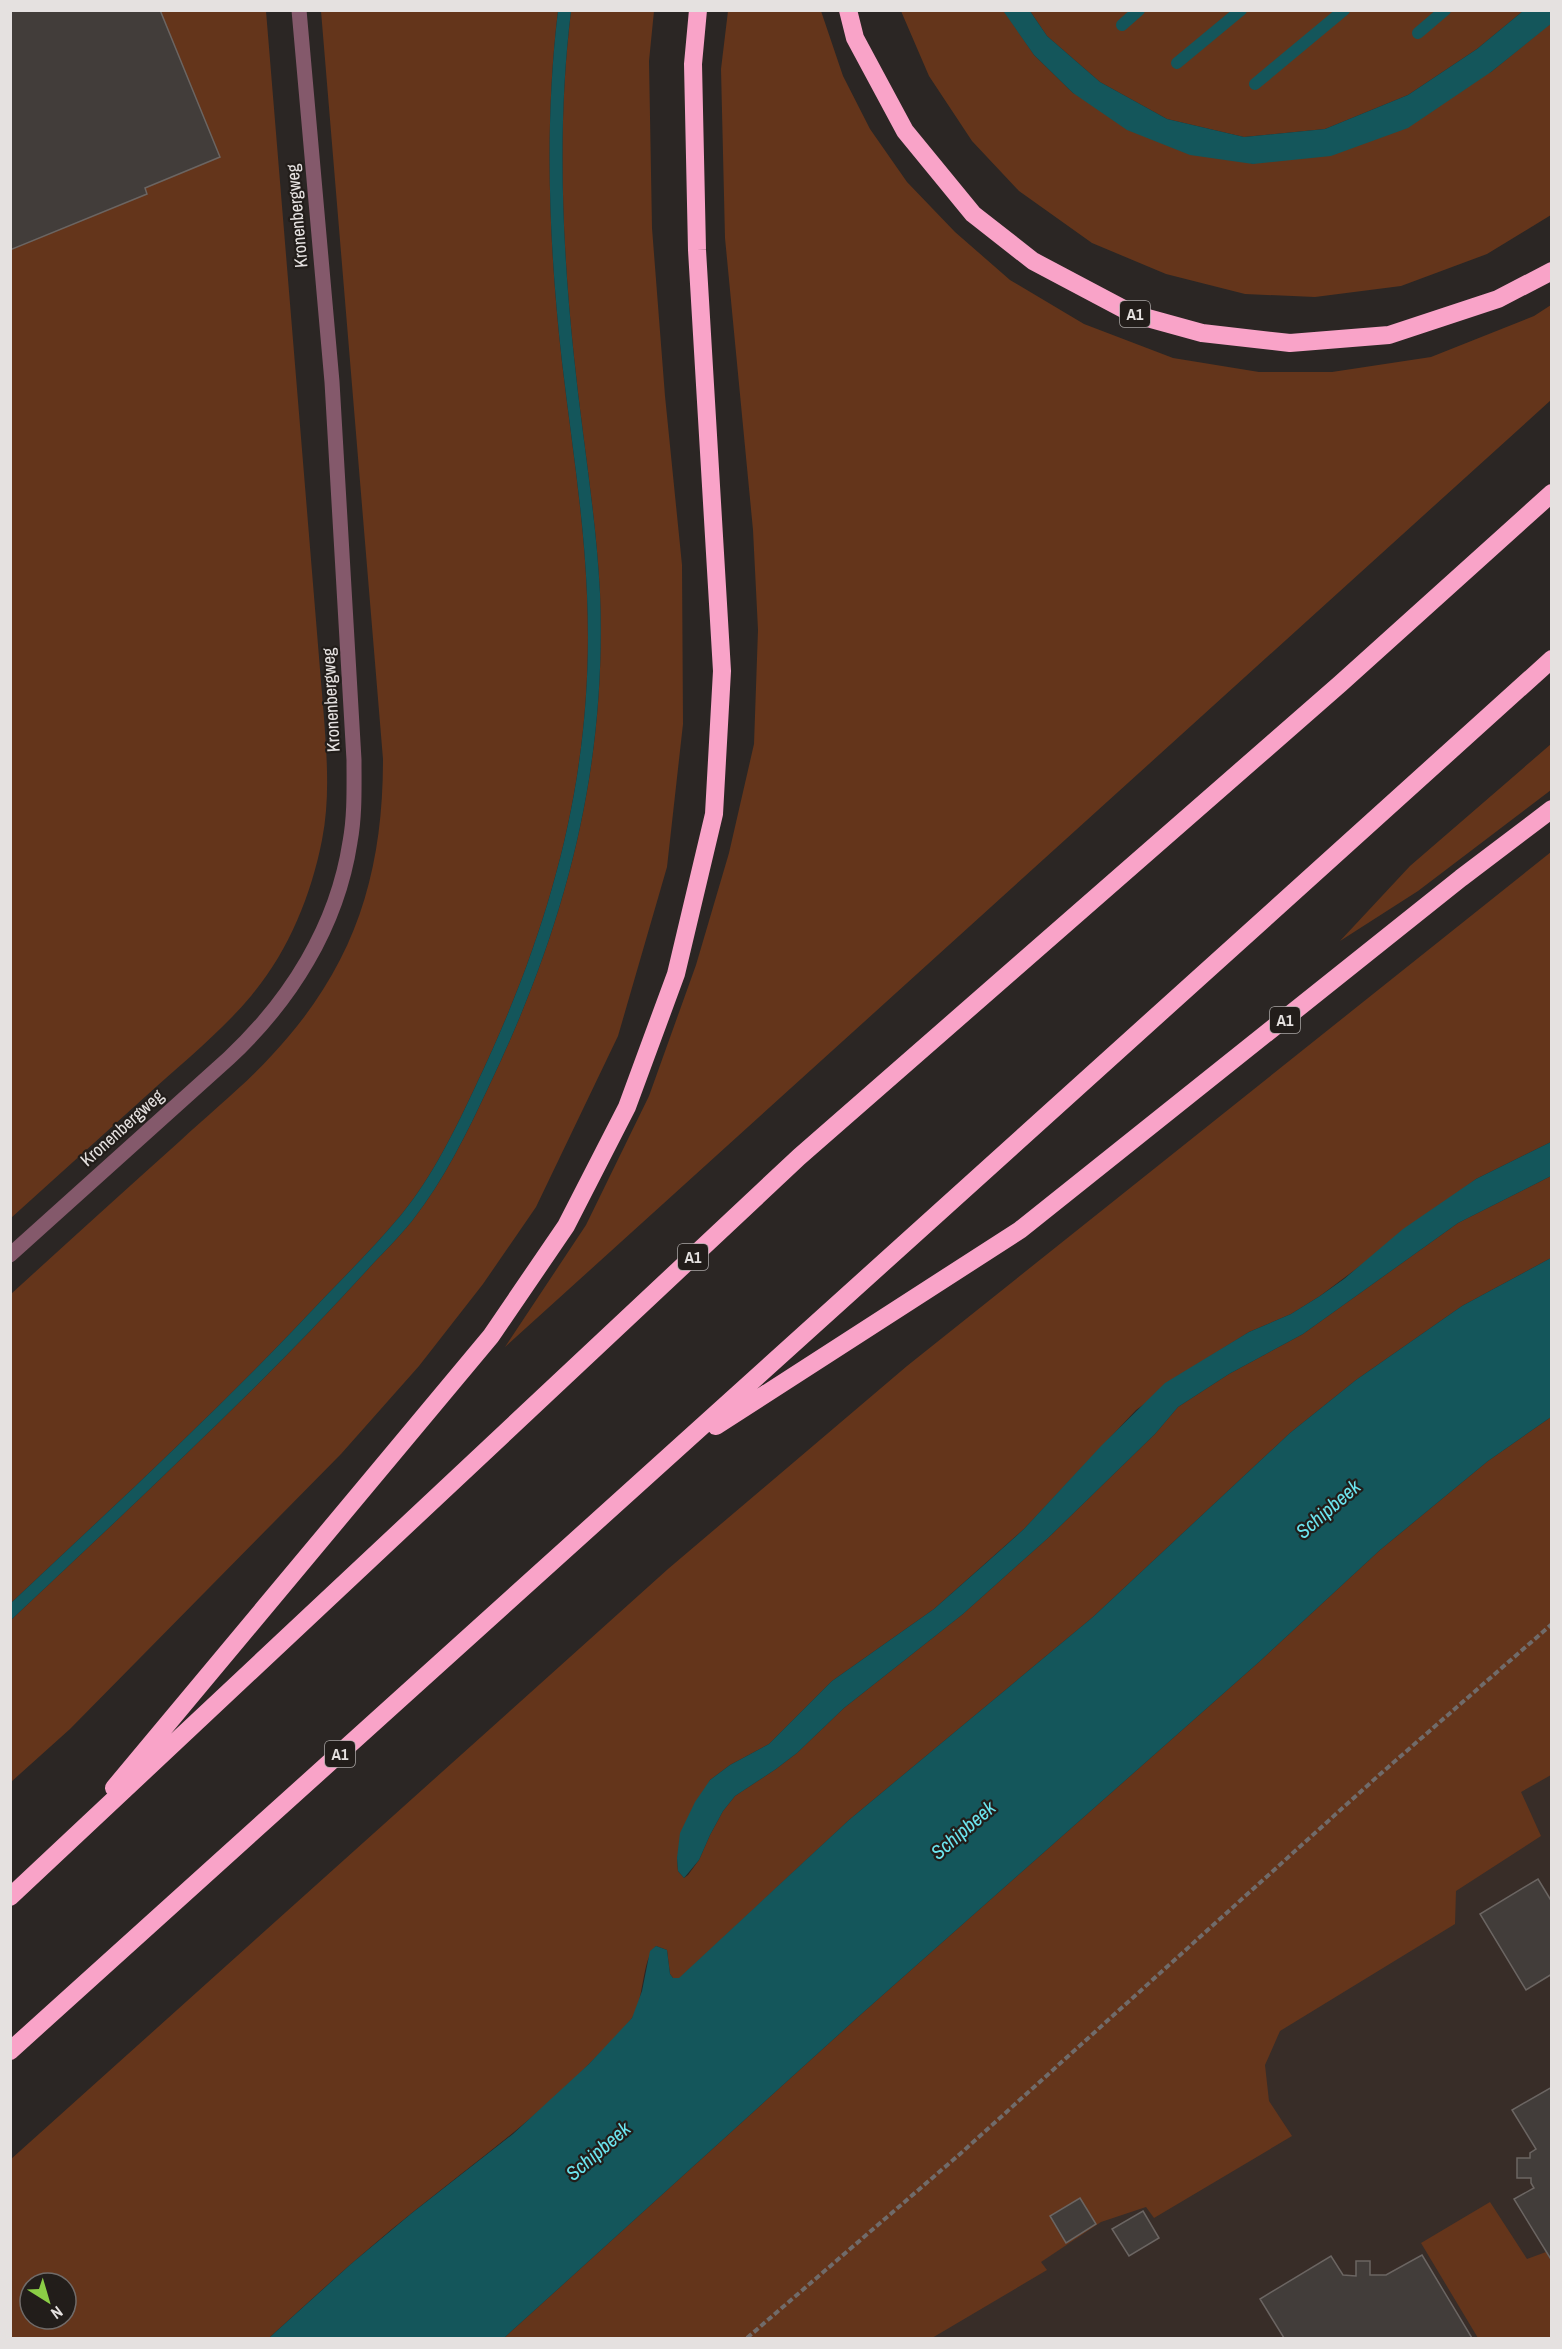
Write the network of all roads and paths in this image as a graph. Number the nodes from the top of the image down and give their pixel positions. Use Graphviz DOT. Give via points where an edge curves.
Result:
graph roads {
  1 [pos="299,10"];
  2 [pos="699,10"];
  3 [pos="848,10"];
  4 [pos="1551,271"];
  5 [pos="1551,493"];
  6 [pos="1551,659"];
  7 [pos="1551,809"];
  8 [pos="10,1255"];
  9 [pos="670,1456"];
  10 [pos="1551,1624"];
  11 [pos="63,1850"];
  12 [pos="10,1897"];
  13 [pos="10,2051"];
  14 [pos="747,2338"];
  1 -- 8 [label="street, Kronenbergweg" via="333,406 354,760 350,843 341,882 310,958 274,1011 237,1051"];
  2 -- 11 [label="highway, A1" via="693,64 697,250 722,671 714,814 676,974 627,1107 597,1167 566,1226 491,1336"];
  3 -- 4 [label="highway, A1" via="855,38 905,131 973,213 1033,261 1133,314 1202,333 1290,343 1389,335 1498,299"];
  5 -- 11 [label="highway, A1" via="1340,684 799,1157"];
  6 -- 9 [label="highway, A1"];
  7 -- 9 [label="highway, A1" via="1020,1230"];
  9 -- 13 [label="highway, A1"];
  10 -- 14 [label="path" via="960,2154"];
  11 -- 12 [label="highway, A1"];
}
